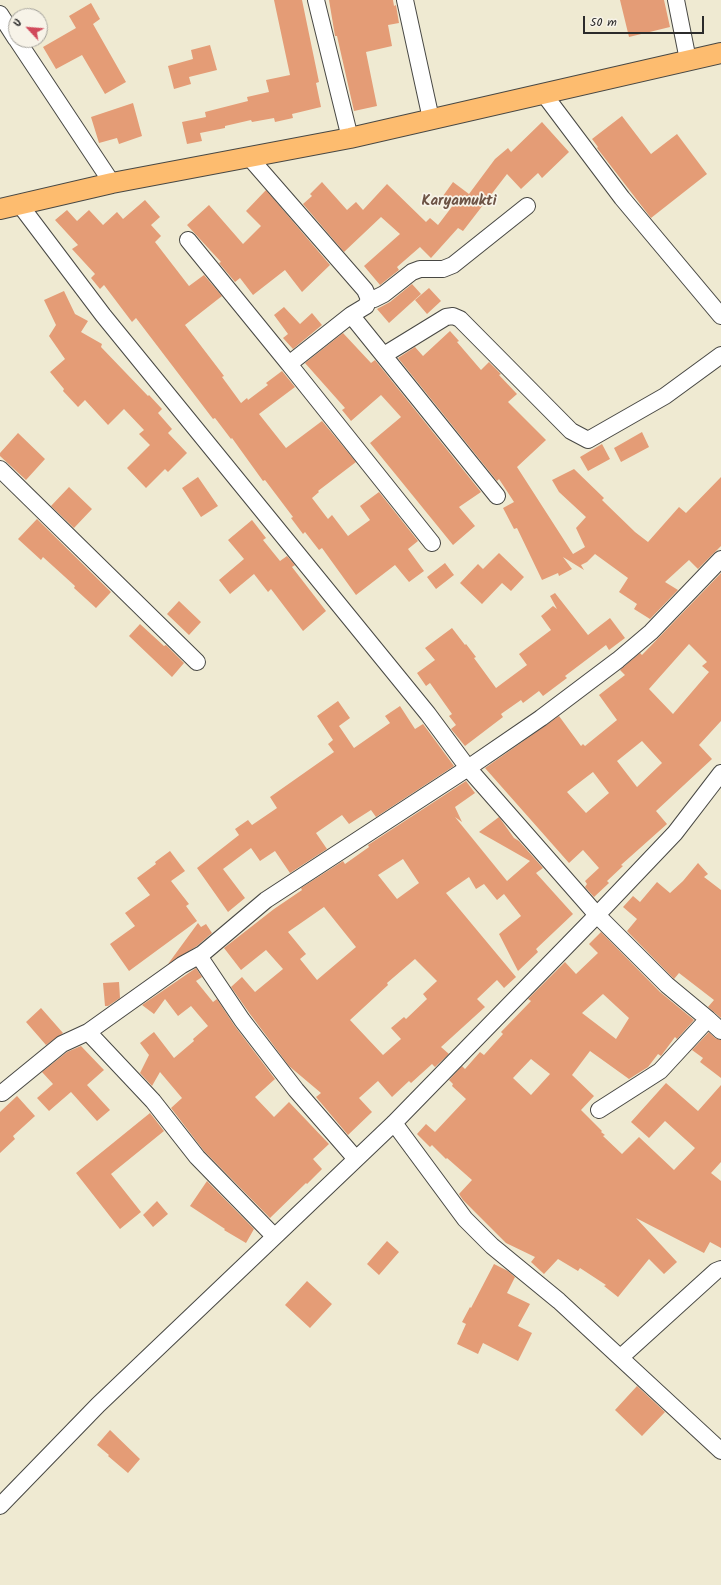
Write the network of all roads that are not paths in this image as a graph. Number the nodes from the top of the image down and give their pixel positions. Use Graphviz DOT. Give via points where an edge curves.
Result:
graph roads {
  1 [pos="316,0"];
  2 [pos="405,0"];
  3 [pos="676,0"];
  4 [pos="0,14"];
  5 [pos="8,27"];
  6 [pos="22,48"];
  7 [pos="721,53"];
  8 [pos="688,60"];
  9 [pos="543,93"];
  10 [pos="431,119"];
  11 [pos="350,138"];
  12 [pos="249,157"];
  13 [pos="112,183"];
  14 [pos="20,205"];
  15 [pos="527,206"];
  16 [pos="0,209"];
  17 [pos="188,240"];
  18 [pos="369,299"];
  19 [pos="351,315"];
  20 [pos="721,316"];
  21 [pos="384,355"];
  22 [pos="721,356"];
  23 [pos="289,364"];
  24 [pos="0,469"];
  25 [pos="497,496"];
  26 [pos="432,543"];
  27 [pos="721,559"];
  28 [pos="196,662"];
  29 [pos="468,768"];
  30 [pos="721,774"];
  31 [pos="597,915"];
  32 [pos="199,956"];
  33 [pos="708,1019"];
  34 [pos="721,1031"];
  35 [pos="88,1032"];
  36 [pos="2,1093"];
  37 [pos="599,1110"];
  38 [pos="394,1123"];
  39 [pos="356,1159"];
  40 [pos="274,1236"];
  41 [pos="721,1269"];
  42 [pos="621,1357"];
  43 [pos="721,1451"];
  44 [pos="0,1506"];
  1 -- 11 [label="street"];
  2 -- 10 [label="street"];
  3 -- 8 [label="street"];
  4 -- 5 [label="street"];
  6 -- 13 [label="street"];
  7 -- 8 [label="main road"];
  8 -- 9 [label="main road"];
  9 -- 10 [label="main road"];
  9 -- 20 [label="street" via="622,198"];
  10 -- 11 [label="main road"];
  11 -- 12 [label="main road"];
  12 -- 13 [label="main road"];
  12 -- 18 [label="street" via="365,290"];
  13 -- 14 [label="main road"];
  14 -- 16 [label="main road"];
  14 -- 29 [label="street" via="103,315 428,714"];
  15 -- 18 [label="street" via="453,265 443,269 420,269 412,272 384,294"];
  17 -- 23 [label="street"];
  18 -- 19 [label="street" via="366,306"];
  19 -- 21 [label="street"];
  19 -- 23 [label="street"];
  21 -- 22 [label="street" via="446,317 453,316 460,319 572,430 588,440 665,396"];
  21 -- 25 [label="street"];
  23 -- 26 [label="street"];
  24 -- 28 [label="street"];
  27 -- 29 [label="street" via="651,632 618,660 541,718"];
  29 -- 31 [label="street"];
  29 -- 32 [label="street" via="266,900"];
  30 -- 31 [label="street" via="675,833"];
  31 -- 33 [label="street" via="668,985"];
  31 -- 38 [label="street"];
  32 -- 35 [label="street" via="182,965"];
  32 -- 39 [label="street" via="242,1020 296,1090"];
  33 -- 34 [label="street"];
  33 -- 37 [label="street" via="660,1071"];
  35 -- 36 [label="street" via="62,1044"];
  35 -- 40 [label="street" via="153,1100 197,1157"];
  38 -- 39 [label="street"];
  38 -- 42 [label="street" via="465,1219 492,1246 559,1301"];
  39 -- 40 [label="street"];
  40 -- 44 [label="street" via="98,1405"];
  41 -- 42 [label="street"];
  42 -- 43 [label="street"];
}
